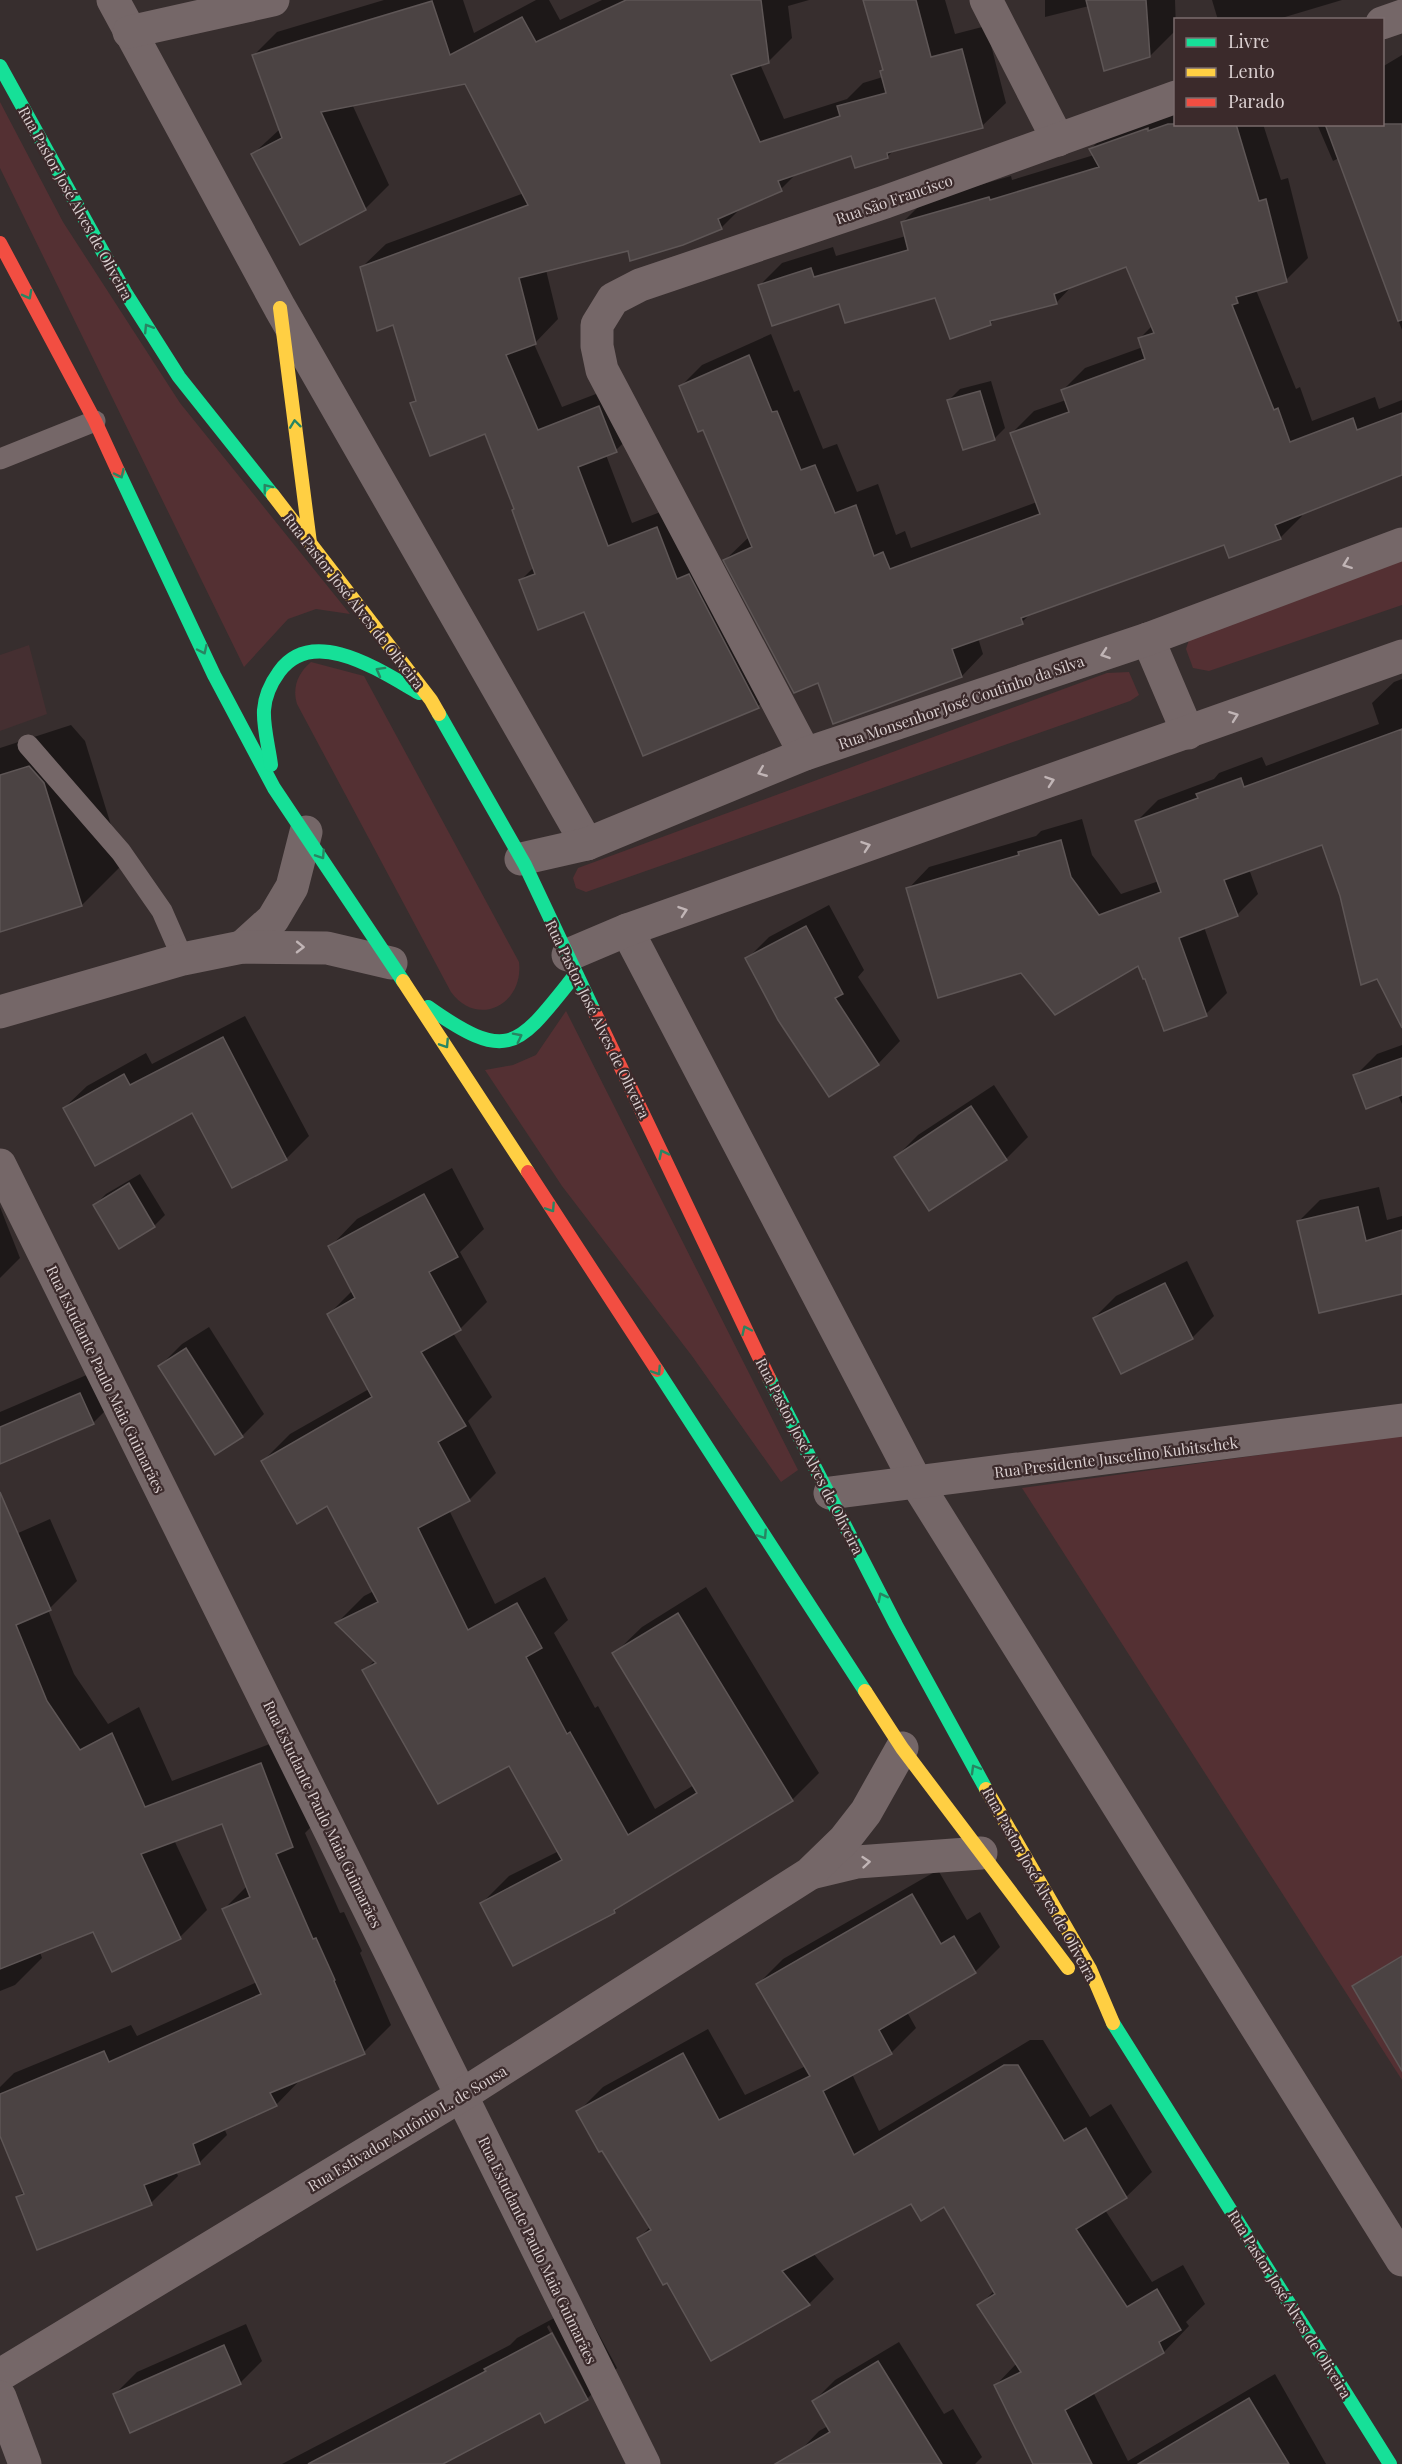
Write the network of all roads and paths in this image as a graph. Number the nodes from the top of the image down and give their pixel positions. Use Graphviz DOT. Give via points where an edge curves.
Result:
graph roads {
  1 [pos="113,0"];
  2 [pos="273,0"];
  3 [pos="986,0"];
  4 [pos="1402,16"];
  5 [pos="1384,23"];
  6 [pos="129,32"];
  7 [pos="0,66"];
  8 [pos="1174,98"];
  9 [pos="1058,140"];
  10 [pos="0,243"];
  11 [pos="280,308"];
  12 [pos="95,421"];
  13 [pos="0,459"];
  14 [pos="1402,544"];
  15 [pos="311,545"];
  16 [pos="1148,639"];
  17 [pos="1402,656"];
  18 [pos="431,700"];
  19 [pos="1188,733"];
  20 [pos="28,745"];
  21 [pos="805,754"];
  22 [pos="274,788"];
  23 [pos="306,832"];
  24 [pos="587,844"];
  25 [pos="521,859"];
  26 [pos="627,930"];
  27 [pos="242,947"];
  28 [pos="183,959"];
  29 [pos="391,963"];
  30 [pos="572,965"];
  31 [pos="413,995"];
  32 [pos="0,1012"];
  33 [pos="0,1166"];
  34 [pos="1402,1420"];
  35 [pos="916,1482"];
  36 [pos="830,1493"];
  37 [pos="902,1748"];
  38 [pos="981,1853"];
  39 [pos="809,1874"];
  40 [pos="1113,2023"];
  41 [pos="462,2095"];
  42 [pos="1402,2260"];
  43 [pos="0,2374"];
  44 [pos="0,2397"];
  45 [pos="26,2464"];
  46 [pos="644,2464"];
  47 [pos="1390,2464"];
  1 -- 6 [label="street"];
  2 -- 6 [label="street"];
  3 -- 9 [label="street"];
  4 -- 5 [label="street"];
  6 -- 11 [label="street"];
  15 -- 7 [label="main road, Rua Pastor José Alves de Oliveira, one-way" via="179,377 125,292"];
  8 -- 9 [label="street, Rua São Francisco"];
  9 -- 21 [label="street, Rua São Francisco" via="640,285 613,299 597,325 602,369"];
  10 -- 12 [label="main road, Rua Pastor José Alves de Oliveira, one-way"];
  15 -- 11 [label="main road, one-way"];
  11 -- 24 [label="street"];
  12 -- 13 [label="lane"];
  12 -- 22 [label="main road, Rua Pastor José Alves de Oliveira, one-way" via="214,675"];
  14 -- 16 [label="street, Rua Monsenhor José Coutinho da Silva, one-way"];
  15 -- 18 [label="main road, Rua Pastor José Alves de Oliveira"];
  16 -- 19 [label="street"];
  16 -- 21 [label="street, Rua Monsenhor José Coutinho da Silva, one-way"];
  19 -- 17 [label="street, one-way"];
  18 -- 22 [label="main road, one-way" via="352,656 315,651 287,661 270,685 264,710"];
  18 -- 25 [label="main road, Rua Pastor José Alves de Oliveira"];
  26 -- 19 [label="street, one-way"];
  20 -- 28 [label="lane" via="121,852 162,911"];
  21 -- 24 [label="street, Rua Monsenhor José Coutinho da Silva, one-way"];
  22 -- 23 [label="main road, Rua Pastor José Alves de Oliveira"];
  23 -- 27 [label="street" via="292,887 273,919"];
  23 -- 29 [label="main road, Rua Pastor José Alves de Oliveira, one-way"];
  24 -- 25 [label="street, Rua Monsenhor José Coutinho da Silva"];
  25 -- 30 [label="main road, Rua Pastor José Alves de Oliveira"];
  26 -- 30 [label="street"];
  26 -- 35 [label="street"];
  27 -- 28 [label="street"];
  27 -- 29 [label="street, one-way" via="327,948"];
  28 -- 32 [label="street"];
  29 -- 31 [label="main road, Rua Pastor José Alves de Oliveira"];
  31 -- 30 [label="main road, one-way" via="471,1038 496,1045 528,1031"];
  36 -- 30 [label="main road, Rua Pastor José Alves de Oliveira, one-way" via="758,1356"];
  31 -- 37 [label="main road, Rua Pastor José Alves de Oliveira, one-way"];
  33 -- 41 [label="street, Rua Estudante Paulo Maia Guimarães"];
  34 -- 35 [label="street, Rua Presidente Juscelino Kubitschek"];
  35 -- 36 [label="street, Rua Presidente Juscelino Kubitschek"];
  35 -- 42 [label="street"];
  40 -- 36 [label="main road, Rua Pastor José Alves de Oliveira, one-way" via="1090,1969 959,1742"];
  37 -- 38 [label="main road, Rua Pastor José Alves de Oliveira"];
  37 -- 39 [label="street, Rua Estivador Antônio L. de Sousa" via="866,1812"];
  39 -- 38 [label="street, Rua Estivador Antônio L. de Sousa, one-way" via="857,1862"];
  38 -- 40 [label="main road, Rua Pastor José Alves de Oliveira"];
  39 -- 41 [label="street, Rua Estivador Antônio L. de Sousa"];
  40 -- 47 [label="main road, Rua Pastor José Alves de Oliveira"];
  41 -- 43 [label="street, Rua Estivador Antônio L. de Sousa"];
  41 -- 46 [label="street, Rua Estudante Paulo Maia Guimarães"];
  44 -- 45 [label="street"];
}
